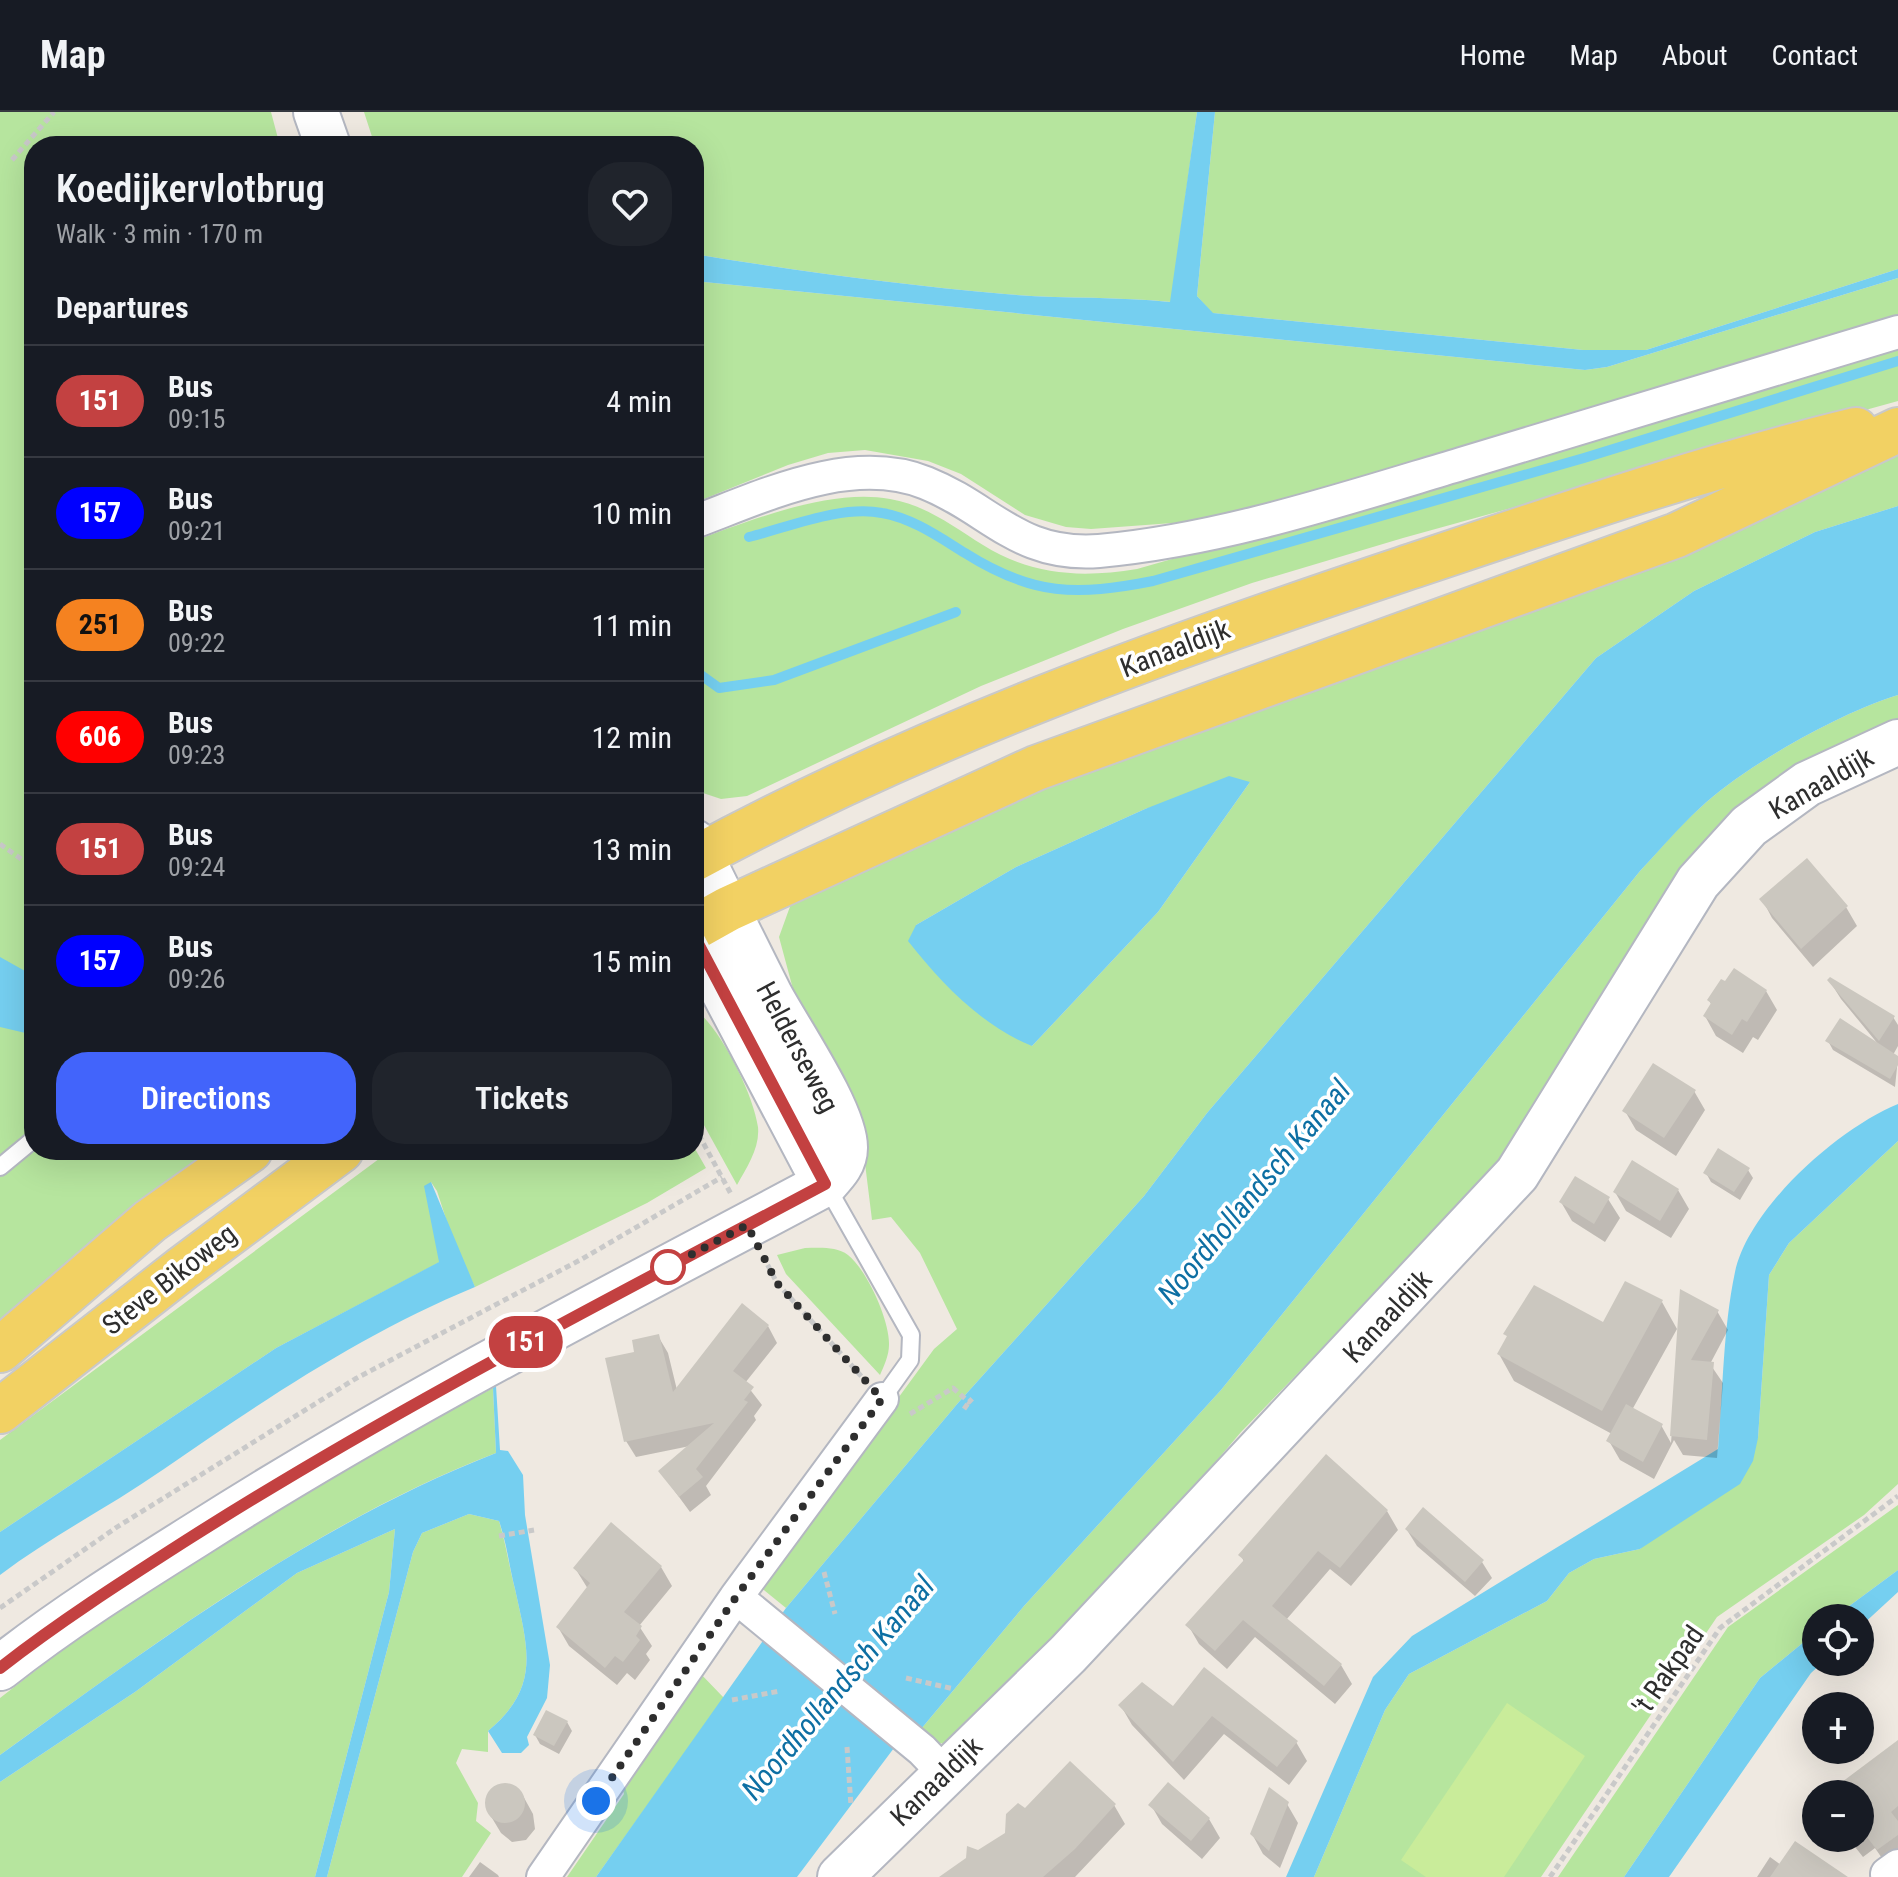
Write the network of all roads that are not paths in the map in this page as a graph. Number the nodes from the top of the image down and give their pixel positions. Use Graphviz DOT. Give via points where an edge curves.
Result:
graph roads {
  1 [pos="316,112"];
  2 [pos="324,136"];
  3 [pos="1898,332"];
  4 [pos="1898,420"];
  5 [pos="1898,430"];
  6 [pos="704,518"];
  7 [pos="1898,742"];
  8 [pos="704,848"];
  9 [pos="704,887"];
  10 [pos="711,918"];
  11 [pos="704,955"];
  12 [pos="24,1147"];
  13 [pos="236,1160"];
  14 [pos="328,1160"];
  15 [pos="0,1167"];
  16 [pos="825,1184"];
  17 [pos="0,1350"];
  18 [pos="878,1403"];
  19 [pos="0,1411"];
  20 [pos="747,1606"];
  21 [pos="0,1668"];
  22 [pos="933,1762"];
  23 [pos="543,1877"];
  24 [pos="840,1877"];
  1 -- 2 [label="main road"];
  3 -- 6 [label="street" via="1361,494 1181,539 1081,552 1045,546 1010,535 923,481 883,473 807,482"];
  4 -- 8 [label="main road, Kanaaldijk" via="1624,495 1218,631 992,717"];
  5 -- 10 [label="main road" via="1677,535 1036,768"];
  7 -- 22 [label="main road, Kanaaldijk" via="1807,784 1739,837 1698,882 1517,1174 1068,1654"];
  9 -- 10 [label="main road"];
  10 -- 16 [label="main road, Helderseweg" via="843,1134 843,1162"];
  11 -- 16 [label="main road, Helderseweg"];
  12 -- 15 [label="lane"];
  13 -- 17 [label="main road, Steve Bikoweg" via="150,1221"];
  14 -- 19 [label="main road, Steve Bikoweg"];
  16 -- 18 [label="lane" via="911,1335 910,1360"];
  16 -- 21 [label="main road" via="483,1365 292,1474"];
  18 -- 20 [label="street"];
  20 -- 22 [label="street"];
  20 -- 23 [label="street"];
  22 -- 24 [label="main road, Kanaaldijk"];
}
